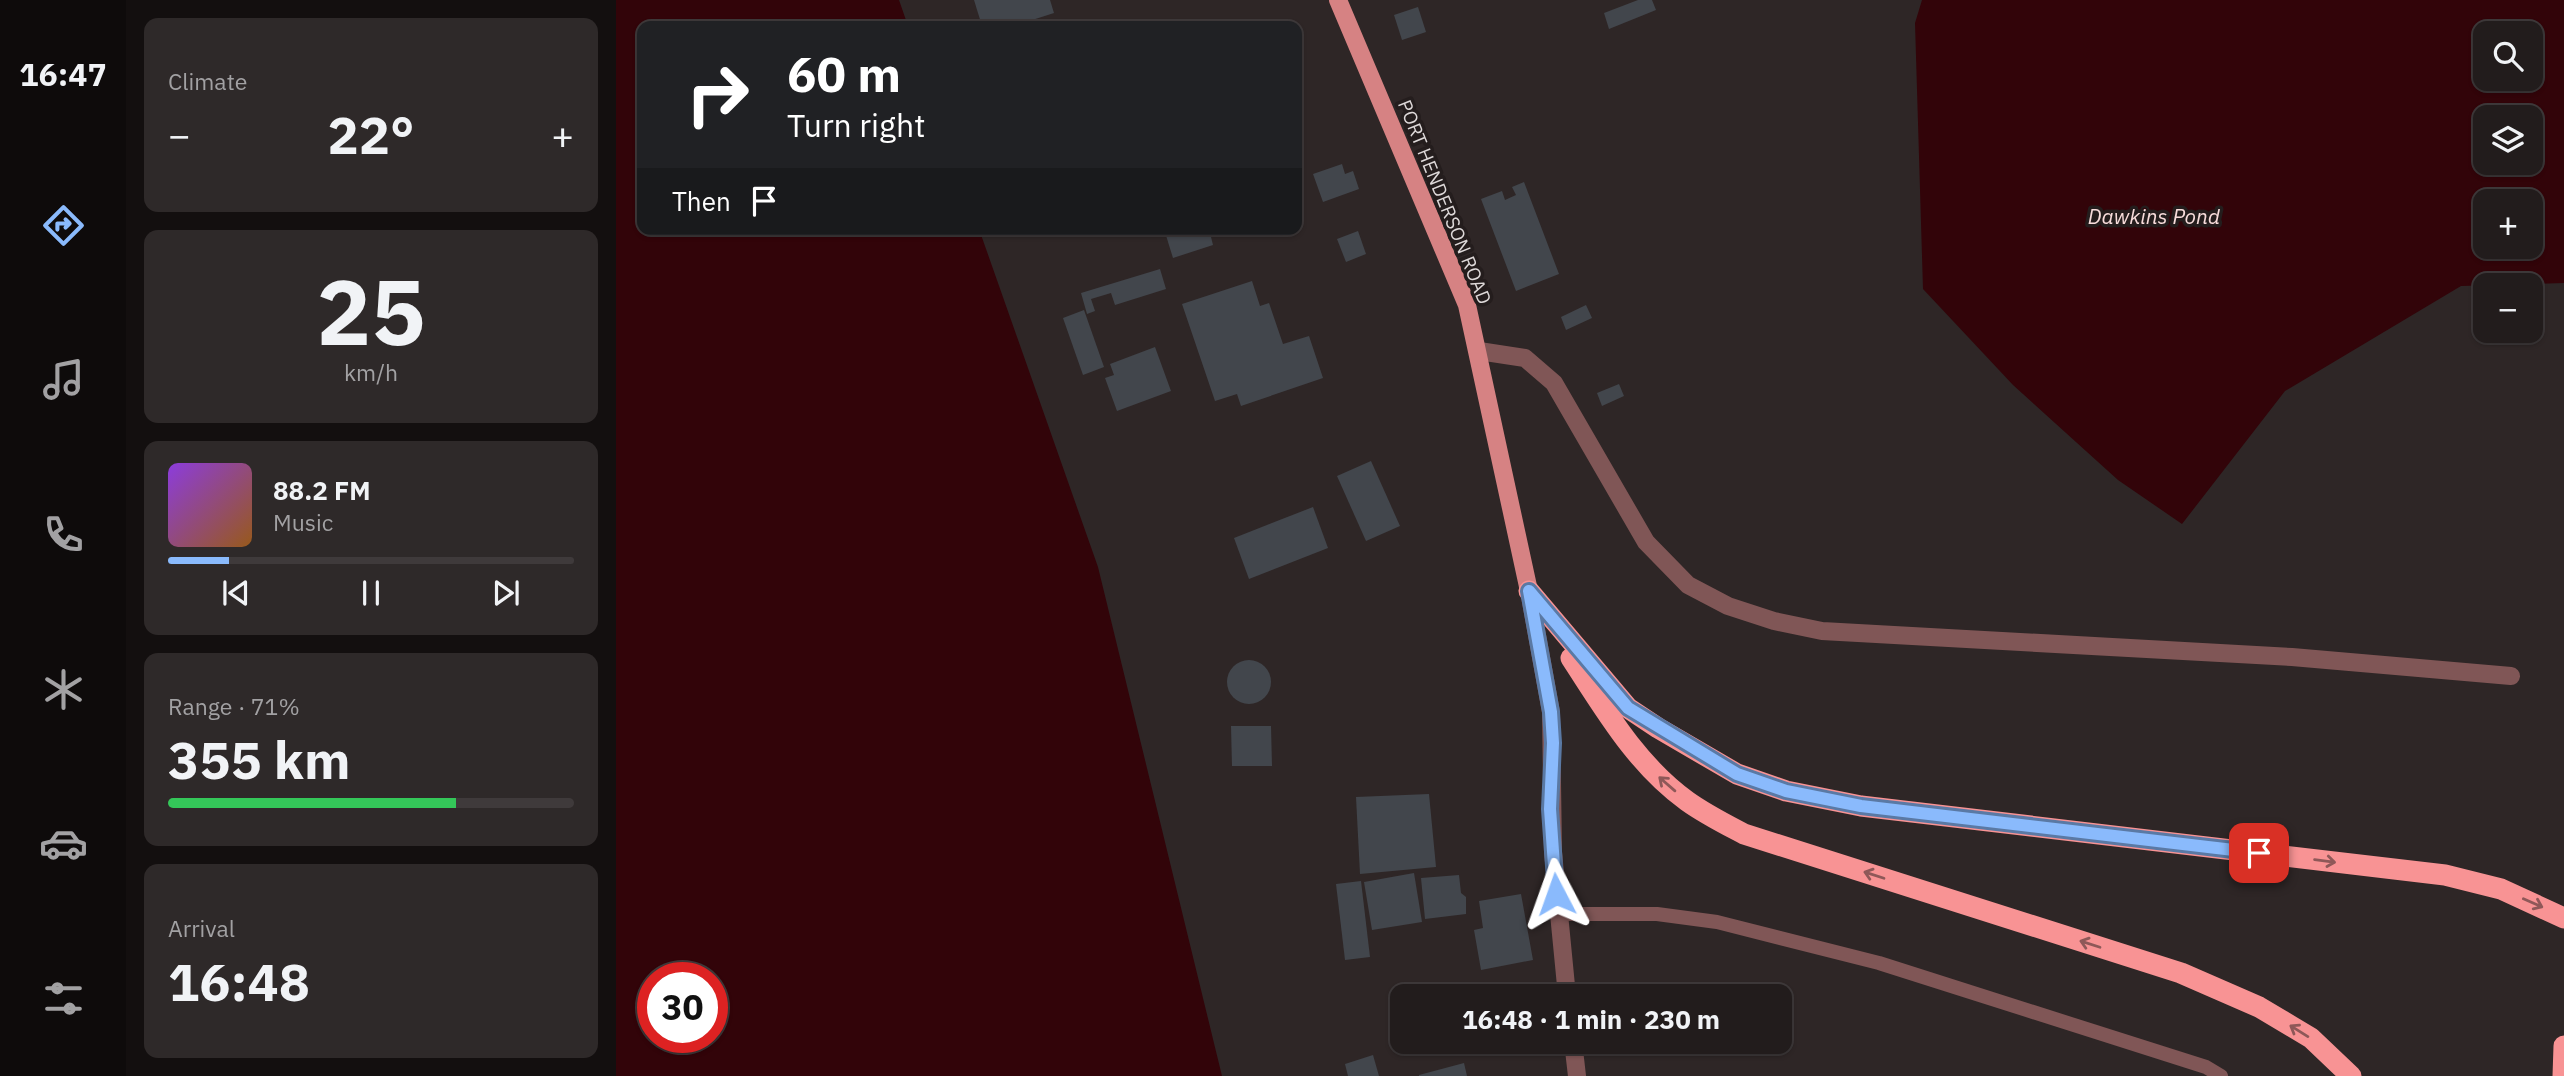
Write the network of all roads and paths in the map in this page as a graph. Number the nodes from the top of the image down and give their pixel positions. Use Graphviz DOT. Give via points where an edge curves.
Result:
graph roads {
  1 [pos="1338,0"];
  2 [pos="1479,351"];
  3 [pos="1529,591"];
  4 [pos="2511,676"];
  5 [pos="1558,914"];
  6 [pos="2564,918"];
  7 [pos="1566,984"];
  8 [pos="2564,1046"];
  9 [pos="1574,1054"];
  10 [pos="1577,1076"];
  11 [pos="2221,1076"];
  12 [pos="2351,1076"];
  13 [pos="2563,1076"];
  1 -- 2 [label="main road, PORT HENDERSON ROAD" via="1467,304"];
  2 -- 3 [label="main road, PORT HENDERSON ROAD"];
  2 -- 4 [label="street" via="1525,358 1554,383 1646,542 1688,585 1728,606 1774,621 1822,631 2292,657"];
  3 -- 5 [label="street" via="1551,712 1550,809"];
  3 -- 6 [label="highway, one-way" via="1628,708 1737,774 1786,791 1861,806 2445,875 2501,890"];
  12 -- 3 [label="highway, one-way" via="2311,1038 2259,1007 2181,972 1744,834 1717,820 1648,768 1615,727"];
  5 -- 7 [label="street"];
  5 -- 11 [label="lane" via="1657,914 1717,922 1879,963 2206,1067"];
  8 -- 13 [label="highway"];
  9 -- 10 [label="street"];
}
